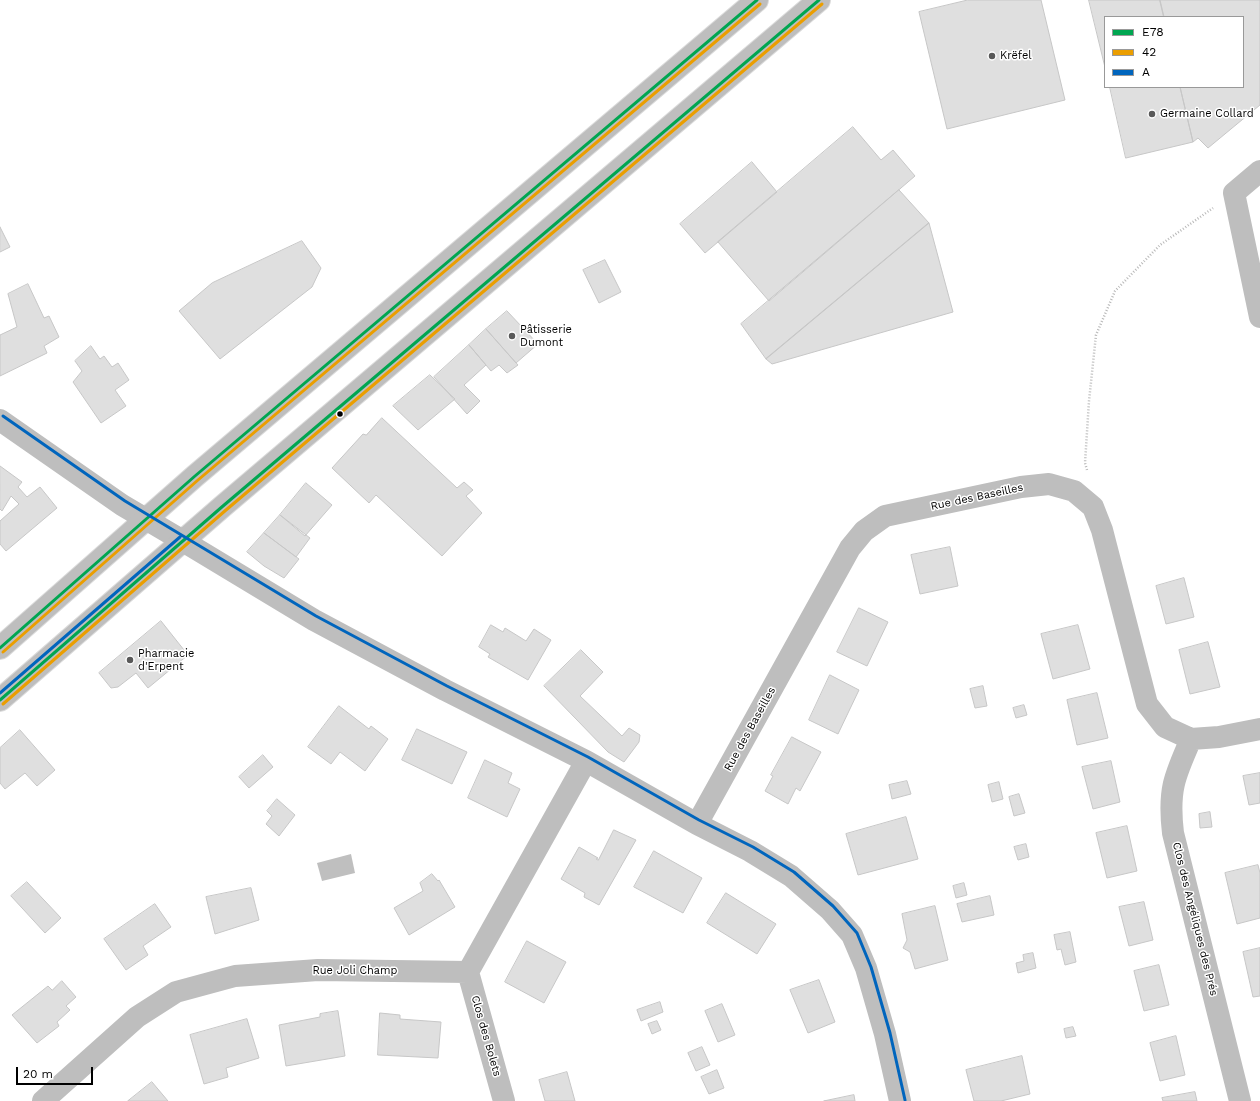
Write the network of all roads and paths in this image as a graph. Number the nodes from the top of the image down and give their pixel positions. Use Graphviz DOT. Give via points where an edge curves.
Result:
graph roads {
  1 [pos="757,0"];
  2 [pos="819,0"];
  3 [pos="1260,171"];
  4 [pos="1234,192"];
  5 [pos="1260,317"];
  6 [pos="0,420"];
  7 [pos="1093,507"];
  8 [pos="145,520"];
  9 [pos="183,541"];
  10 [pos="0,648"];
  11 [pos="0,700"];
  12 [pos="1260,729"];
  13 [pos="1191,739"];
  14 [pos="586,761"];
  15 [pos="697,824"];
  16 [pos="468,972"];
  17 [pos="43,1101"];
  18 [pos="504,1101"];
  19 [pos="900,1101"];
  20 [pos="1240,1101"];
  1 -- 8 [label="street"];
  2 -- 9 [label="street"];
  3 -- 4 [label="street"];
  4 -- 5 [label="street"];
  4 -- 7 [label="path" via="1160,245 1115,291 1096,335 1094,350 1085,463"];
  6 -- 8 [label="street"];
  7 -- 13 [label="street, Rue des Baseilles" via="1102,530 1147,704 1165,727"];
  7 -- 15 [label="street, Rue des Baseilles" via="1074,491 1049,484 1021,487 885,516 864,531 850,548"];
  8 -- 9 [label="street"];
  8 -- 10 [label="street"];
  9 -- 11 [label="street"];
  9 -- 14 [label="street" via="314,620"];
  12 -- 13 [label="street, Rue des Baseilles" via="1219,737"];
  13 -- 20 [label="street, Clos des Angéliques des Prés" via="1172,786 1170,810 1173,833"];
  14 -- 15 [label="street"];
  14 -- 16 [label="street"];
  15 -- 19 [label="street" via="750,851 791,876 830,910 852,935 866,968 885,1034"];
  16 -- 17 [label="street, Rue Joli Champ" via="318,970 235,976 176,992 137,1017"];
  16 -- 18 [label="street, Clos des Bolets"];
}
